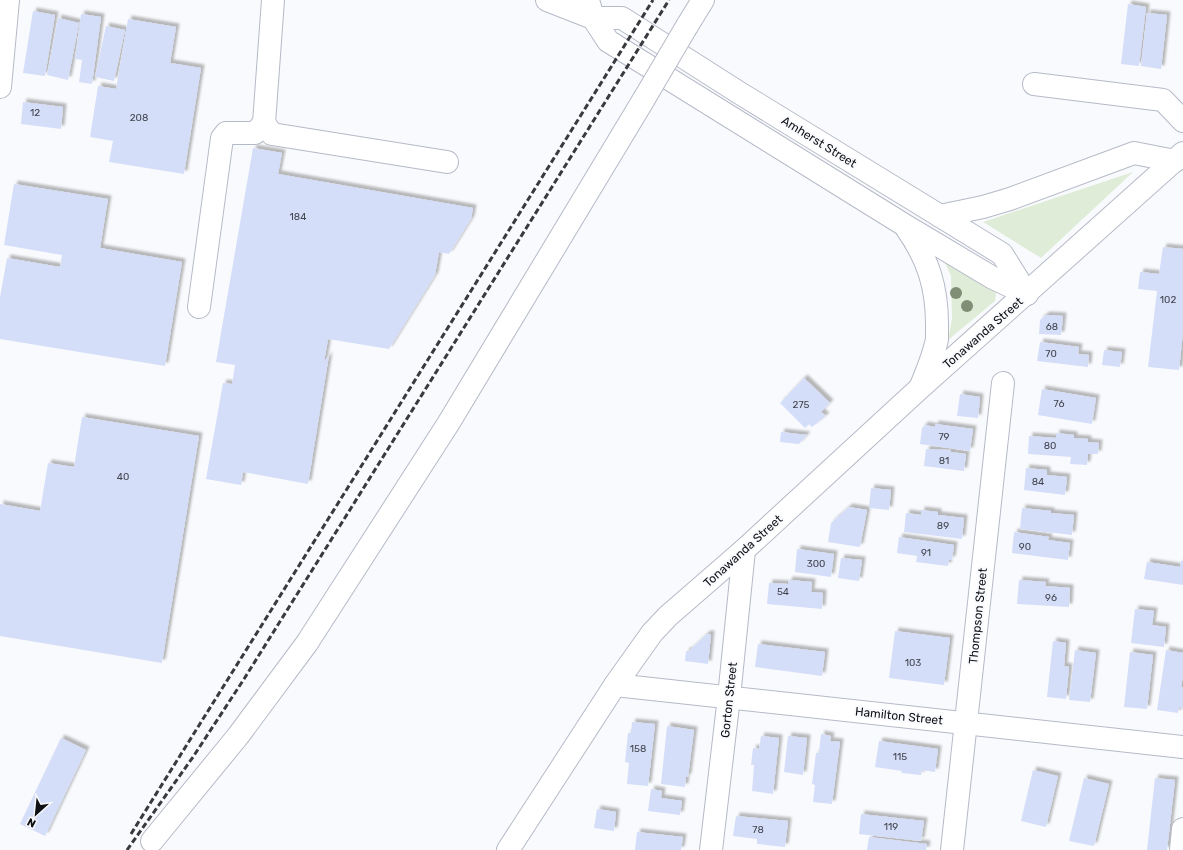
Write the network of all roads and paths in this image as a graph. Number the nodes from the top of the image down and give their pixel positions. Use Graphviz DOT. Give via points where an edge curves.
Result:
graph roads {
  1 [pos="8,0"];
  2 [pos="273,0"];
  3 [pos="547,0"];
  4 [pos="703,0"];
  5 [pos="591,9"];
  6 [pos="1034,84"];
  7 [pos="0,86"];
  8 [pos="1183,121"];
  9 [pos="264,123"];
  10 [pos="1179,157"];
  11 [pos="447,162"];
  12 [pos="940,216"];
  13 [pos="906,226"];
  14 [pos="1027,294"];
  15 [pos="199,307"];
  16 [pos="1003,383"];
  17 [pos="920,388"];
  18 [pos="744,550"];
  19 [pos="615,685"];
  20 [pos="729,697"];
  21 [pos="966,724"];
  22 [pos="1183,747"];
  23 [pos="1183,829"];
  24 [pos="152,841"];
  25 [pos="508,850"];
  26 [pos="711,850"];
  27 [pos="952,850"];
  28 [pos="1181,850"];
  1 -- 7 [label="street"];
  2 -- 9 [label="street"];
  3 -- 5 [label="street, Amherst Street"];
  4 -- 24 [label="street, bridge" via="448,424 307,643 238,736"];
  5 -- 12 [label="street, Amherst Street" via="622,18"];
  5 -- 13 [label="street" via="608,41"];
  6 -- 8 [label="street" via="1163,100"];
  9 -- 11 [label="street" via="272,134"];
  9 -- 15 [label="street" via="255,133 226,133 222,138"];
  10 -- 12 [label="street" via="1134,153 1010,199"];
  10 -- 14 [label="street"];
  12 -- 14 [label="street, Amherst Street" via="1002,254"];
  13 -- 14 [label="street" via="992,278"];
  13 -- 17 [label="street" via="927,264 937,305 937,338"];
  14 -- 17 [label="street, Tonawanda Street"];
  16 -- 21 [label="street, Thompson Street"];
  17 -- 18 [label="street, Tonawanda Street"];
  18 -- 19 [label="street, Tonawanda Street" via="668,616"];
  18 -- 20 [label="street, Gorton Street"];
  19 -- 20 [label="street, Hamilton Street"];
  19 -- 25 [label="street, Tonawanda Street"];
  20 -- 21 [label="street, Hamilton Street"];
  20 -- 26 [label="street, Gorton Street"];
  21 -- 22 [label="street, Hamilton Street"];
  21 -- 27 [label="street, Thompson Street"];
  23 -- 28 [label="street"];
}
